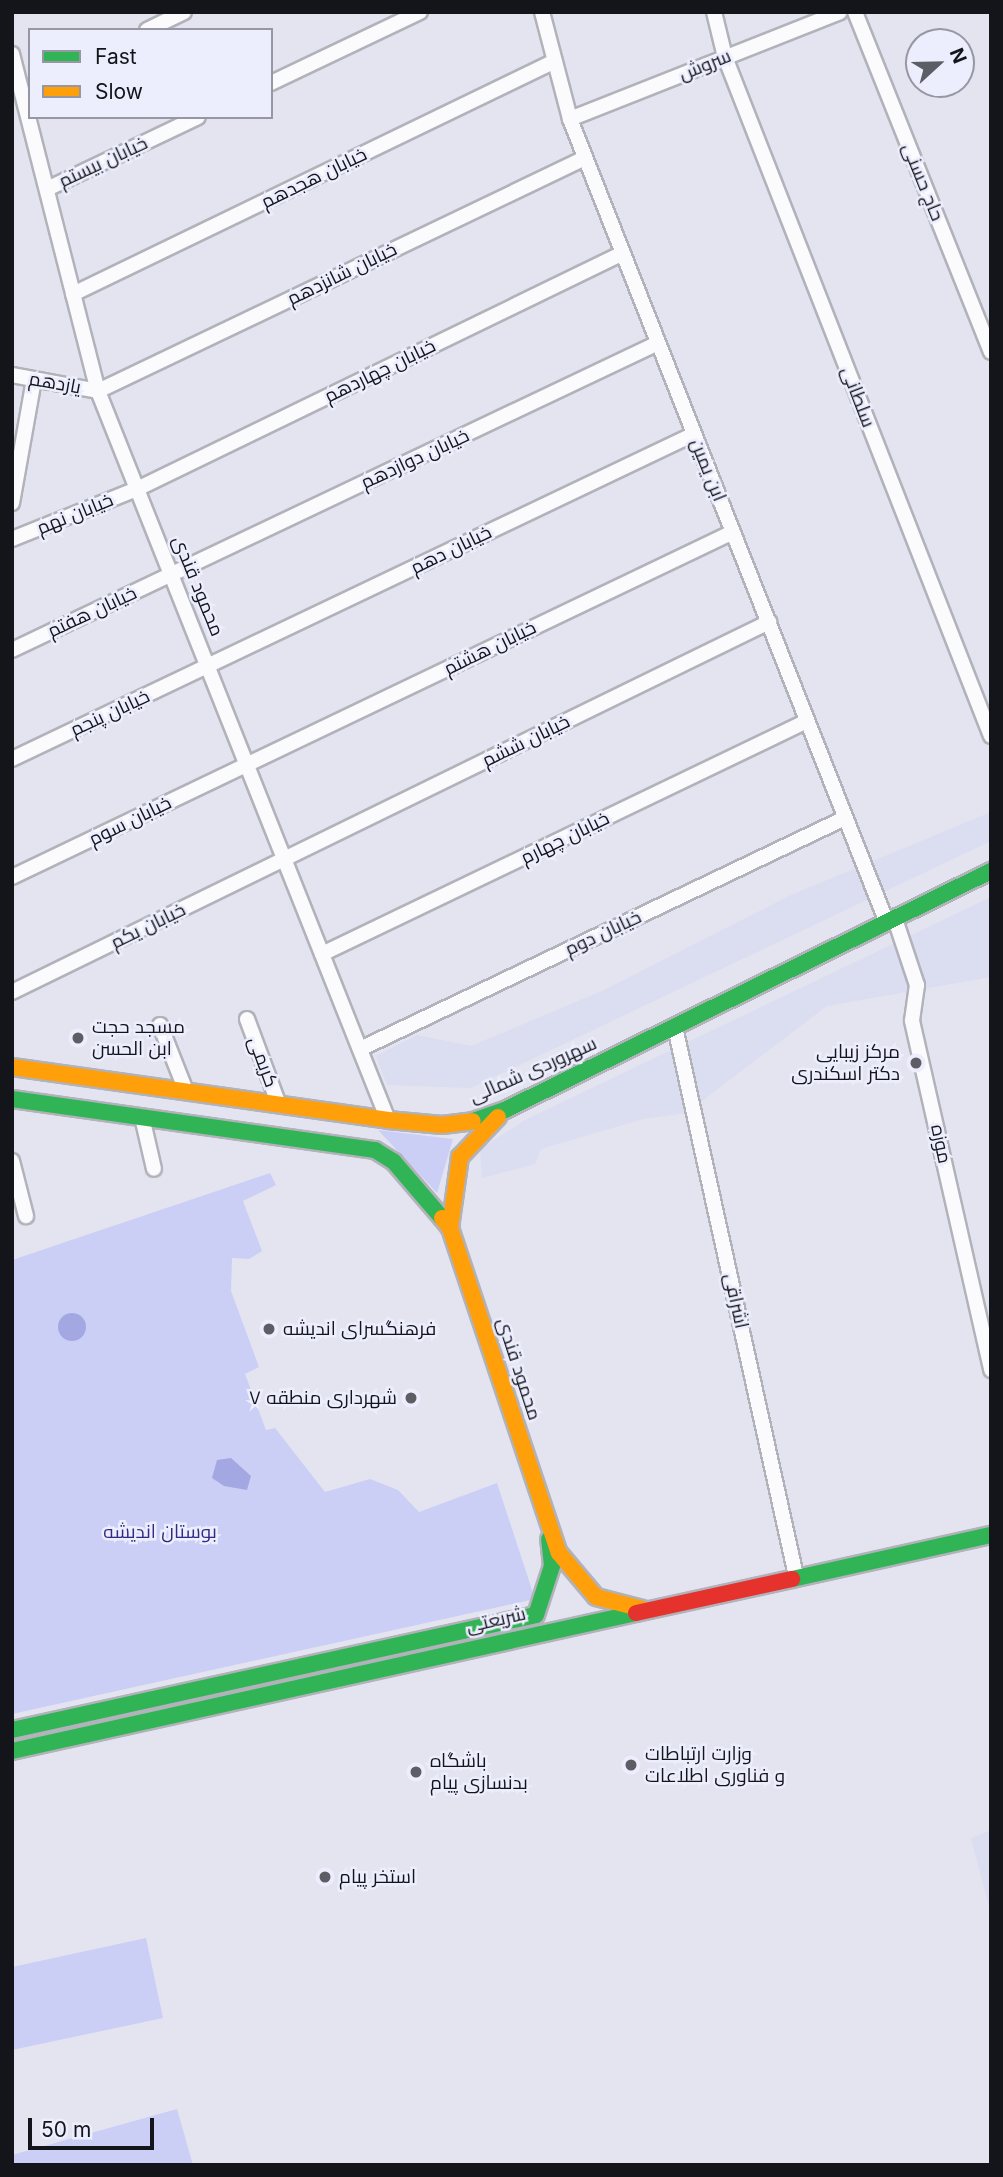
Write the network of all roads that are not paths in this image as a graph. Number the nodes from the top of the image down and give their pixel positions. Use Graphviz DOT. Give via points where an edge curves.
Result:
graph roads {
  1 [pos="184,12"];
  2 [pos="420,12"];
  3 [pos="542,12"];
  4 [pos="714,12"];
  5 [pos="840,12"];
  6 [pos="855,12"];
  7 [pos="151,28"];
  8 [pos="12,54"];
  9 [pos="725,57"];
  10 [pos="555,61"];
  11 [pos="273,82"];
  12 [pos="21,90"];
  13 [pos="28,117"];
  14 [pos="29,119"];
  15 [pos="194,119"];
  16 [pos="570,119"];
  17 [pos="585,158"];
  18 [pos="47,189"];
  19 [pos="623,253"];
  20 [pos="73,294"];
  21 [pos="659,343"];
  22 [pos="991,352"];
  23 [pos="12,375"];
  24 [pos="34,379"];
  25 [pos="98,391"];
  26 [pos="694,434"];
  27 [pos="137,489"];
  28 [pos="12,503"];
  29 [pos="733,532"];
  30 [pos="12,539"];
  31 [pos="171,575"];
  32 [pos="769,622"];
  33 [pos="12,650"];
  34 [pos="208,666"];
  35 [pos="807,721"];
  36 [pos="991,736"];
  37 [pos="12,759"];
  38 [pos="247,765"];
  39 [pos="845,818"];
  40 [pos="284,859"];
  41 [pos="991,871"];
  42 [pos="12,877"];
  43 [pos="891,921"];
  44 [pos="322,954"];
  45 [pos="12,992"];
  46 [pos="247,1020"];
  47 [pos="160,1025"];
  48 [pos="675,1027"];
  49 [pos="360,1049"];
  50 [pos="12,1067"];
  51 [pos="186,1091"];
  52 [pos="12,1099"];
  53 [pos="279,1105"];
  54 [pos="505,1110"];
  55 [pos="142,1117"];
  56 [pos="388,1120"];
  57 [pos="12,1161"];
  58 [pos="154,1169"];
  59 [pos="26,1216"];
  60 [pos="450,1228"];
  61 [pos="991,1370"];
  62 [pos="547,1523"];
  63 [pos="991,1535"];
  64 [pos="796,1576"];
  65 [pos="642,1609"];
  66 [pos="536,1615"];
  67 [pos="12,1730"];
  68 [pos="12,1751"];
  1 -- 7 [label="street"];
  2 -- 11 [label="street"];
  3 -- 10 [label="street, ابن یمین"];
  4 -- 9 [label="street, سلطانی"];
  5 -- 9 [label="street, سروش"];
  6 -- 22 [label="street, حاج حسنی"];
  8 -- 12 [label="street, محمود قندی"];
  9 -- 16 [label="street, سروش"];
  9 -- 36 [label="street, سلطانی"];
  10 -- 16 [label="street, ابن یمین"];
  10 -- 20 [label="street, خیابان هجدهم"];
  12 -- 13 [label="street, محمود قندی"];
  14 -- 18 [label="street, محمود قندی"];
  15 -- 18 [label="street, خیابان بیستم"];
  16 -- 17 [label="street, ابن یمین"];
  17 -- 19 [label="street, ابن یمین"];
  17 -- 25 [label="street, خیابان شانزدهم"];
  18 -- 20 [label="street, محمود قندی"];
  19 -- 21 [label="street, ابن یمین"];
  19 -- 27 [label="street, خیابان چهاردهم"];
  20 -- 25 [label="street, محمود قندی"];
  21 -- 26 [label="street, ابن یمین"];
  21 -- 31 [label="street, خیابان دوازدهم"];
  23 -- 24 [label="street, یازدهم"];
  24 -- 25 [label="street, یازدهم"];
  24 -- 28 [label="street"];
  25 -- 27 [label="street, محمود قندی"];
  26 -- 29 [label="street, ابن یمین"];
  26 -- 34 [label="street, خیابان دهم"];
  27 -- 30 [label="street, خیابان نهم"];
  27 -- 31 [label="street, محمود قندی"];
  29 -- 32 [label="street, ابن یمین"];
  29 -- 38 [label="street, خیابان هشتم"];
  31 -- 33 [label="street, خیابان هفتم"];
  31 -- 34 [label="street, محمود قندی"];
  32 -- 35 [label="street, ابن یمین"];
  32 -- 40 [label="street, خیابان ششم"];
  34 -- 37 [label="street, خیابان پنجم"];
  34 -- 38 [label="street, محمود قندی"];
  35 -- 39 [label="street, ابن یمین"];
  35 -- 44 [label="street, خیابان چهارم"];
  38 -- 40 [label="street, محمود قندی"];
  38 -- 42 [label="street, خیابان سوم"];
  39 -- 43 [label="street, ابن یمین"];
  39 -- 49 [label="street, خیابان دوم"];
  40 -- 44 [label="street, محمود قندی"];
  40 -- 45 [label="street, خیابان یکم"];
  41 -- 43 [label="main road, سهروردی شمالی"];
  43 -- 48 [label="main road, سهروردی شمالی"];
  43 -- 61 [label="street, موزه" via="917,985 912,1021"];
  44 -- 49 [label="street, محمود قندی"];
  46 -- 53 [label="street, کریمی"];
  47 -- 51 [label="street"];
  48 -- 54 [label="main road, سهروردی شمالی"];
  48 -- 64 [label="street, اشراقی"];
  49 -- 56 [label="street, محمود قندی"];
  50 -- 51 [label="main road, سهروردی شمالی"];
  51 -- 53 [label="main road, سهروردی شمالی"];
  52 -- 55 [label="main road"];
  53 -- 56 [label="main road, سهروردی شمالی"];
  54 -- 56 [label="main road, سهروردی شمالی" via="459,1124"];
  54 -- 60 [label="main road" via="460,1157"];
  55 -- 58 [label="street"];
  55 -- 60 [label="main road" via="375,1150 412,1178"];
  57 -- 59 [label="street"];
  60 -- 62 [label="main road, محمود قندی"];
  62 -- 65 [label="main road, محمود قندی" via="559,1553 596,1597"];
  62 -- 66 [label="main road, محمود قندی" via="552,1566"];
  63 -- 64 [label="main road, شریعتی"];
  64 -- 65 [label="main road, شریعتی"];
  65 -- 68 [label="main road, شریعتی"];
  66 -- 67 [label="main road, شریعتی"];
}
